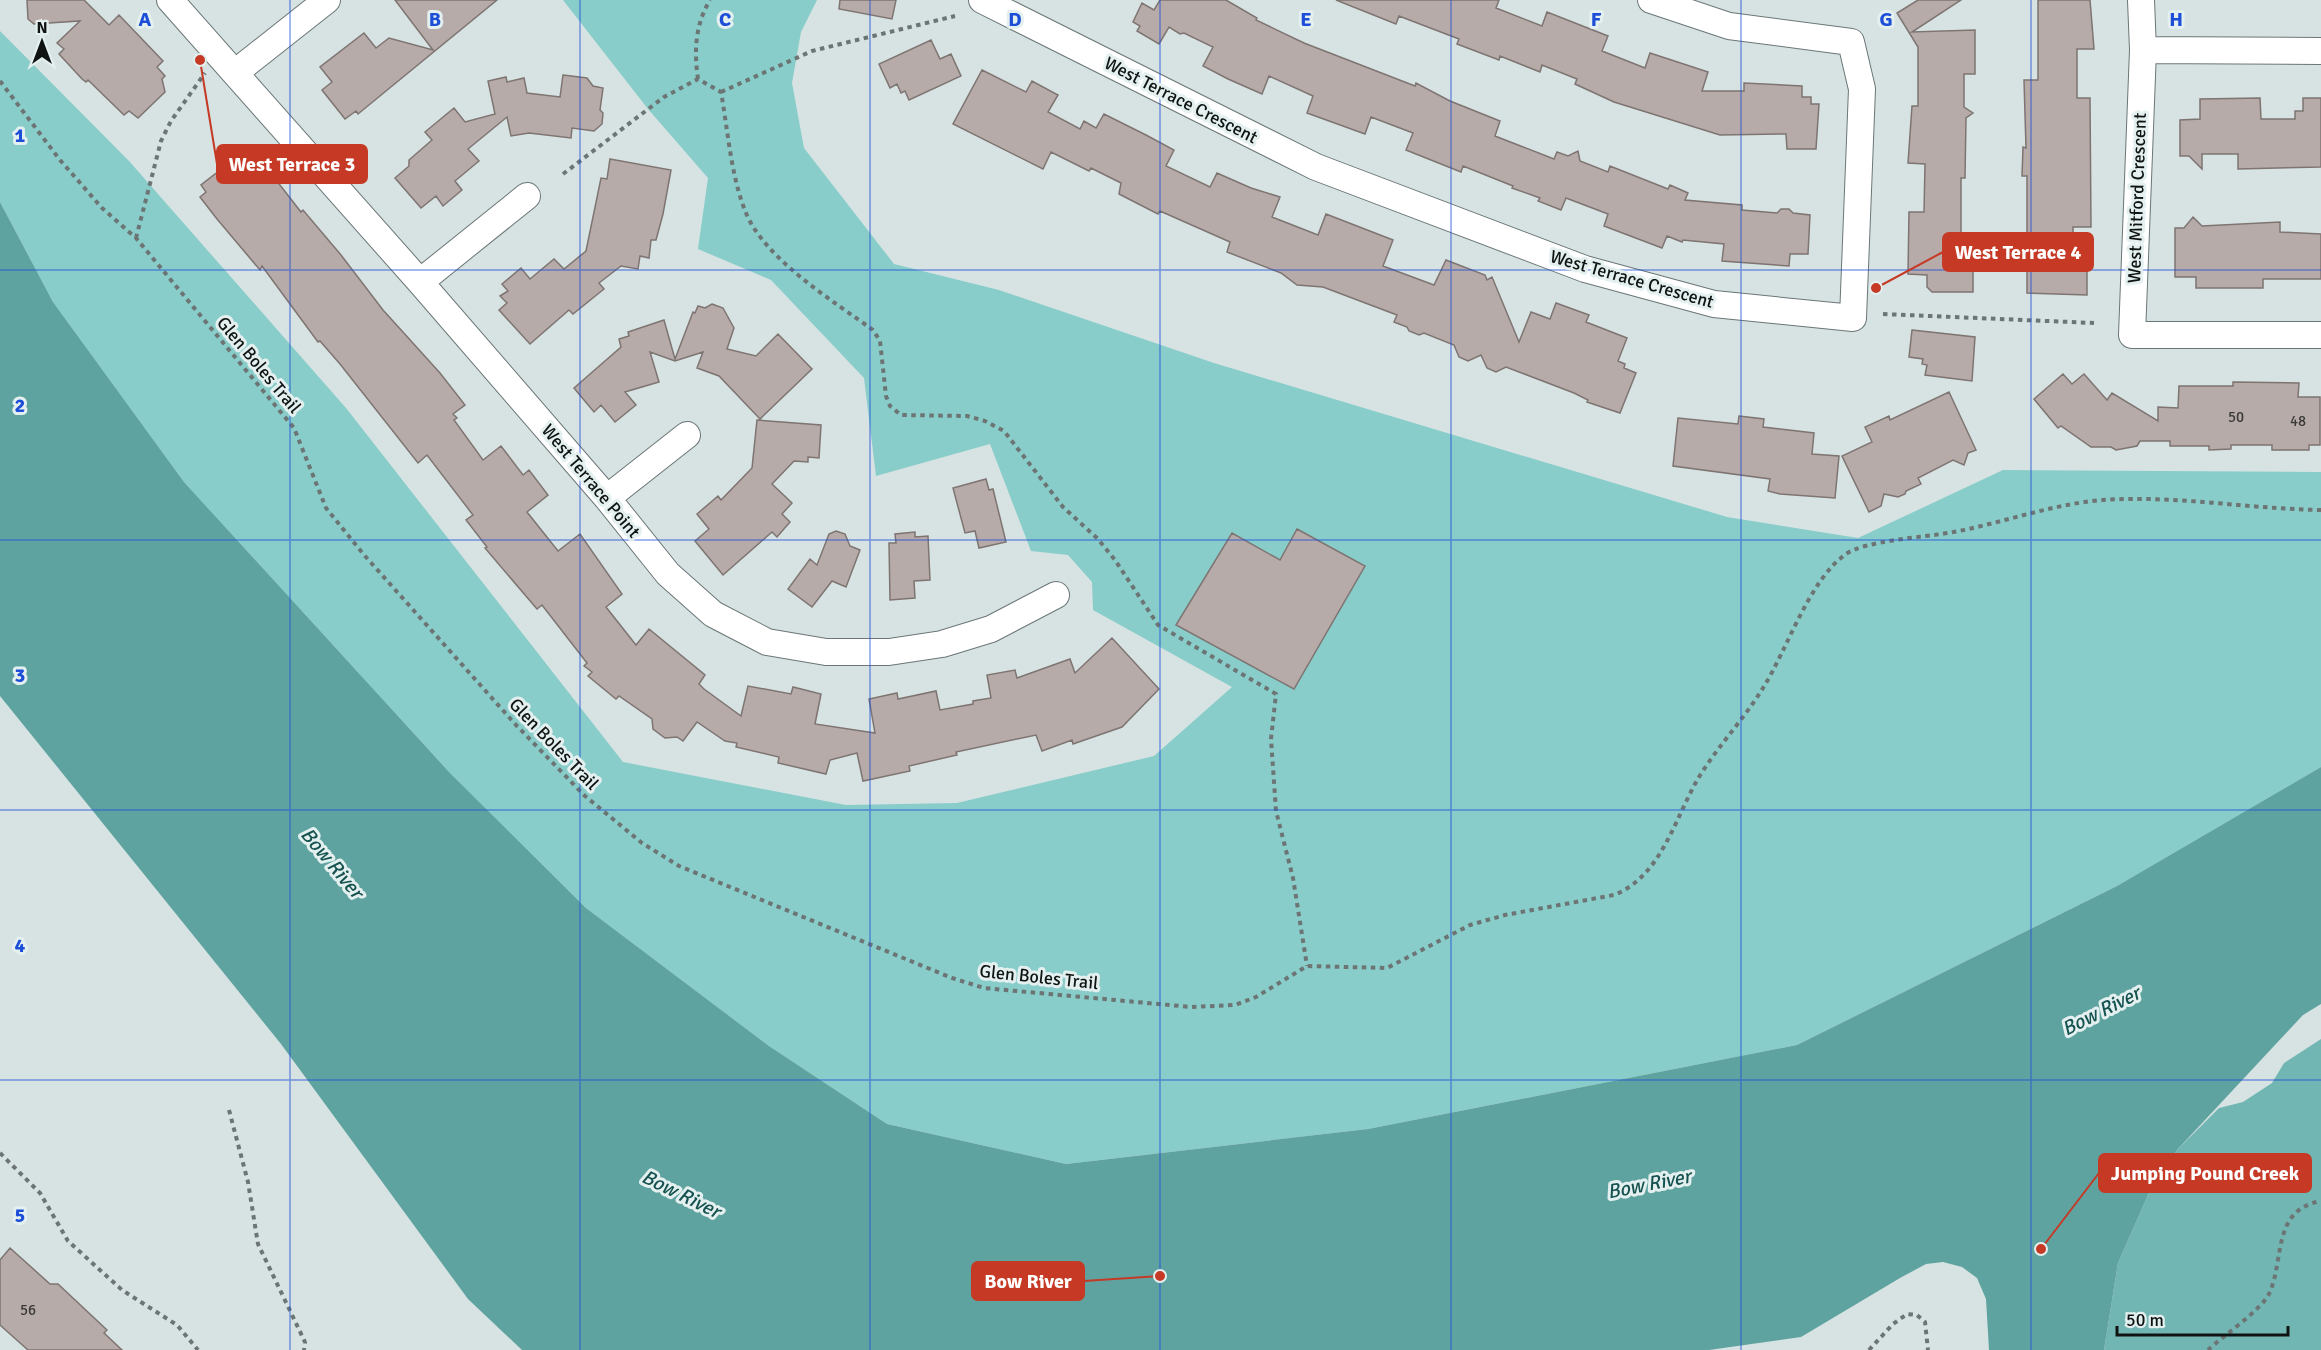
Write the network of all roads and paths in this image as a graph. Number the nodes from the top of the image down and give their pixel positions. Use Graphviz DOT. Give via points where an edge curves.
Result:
graph roads {
  1 [pos="170,0"];
  2 [pos="327,0"];
  3 [pos="710,0"];
  4 [pos="982,0"];
  5 [pos="1651,0"];
  6 [pos="2141,0"];
  7 [pos="955,16"];
  8 [pos="2143,50"];
  9 [pos="2321,51"];
  10 [pos="208,68"];
  11 [pos="236,72"];
  12 [pos="698,79"];
  13 [pos="0,81"];
  14 [pos="721,92"];
  15 [pos="563,174"];
  16 [pos="527,196"];
  17 [pos="136,238"];
  18 [pos="420,282"];
  19 [pos="1883,314"];
  20 [pos="2094,323"];
  21 [pos="2321,335"];
  22 [pos="687,435"];
  23 [pos="607,498"];
  24 [pos="2321,510"];
  25 [pos="1056,595"];
  26 [pos="1307,966"];
  27 [pos="229,1110"];
  28 [pos="0,1153"];
  29 [pos="2321,1201"];
  30 [pos="198,1350"];
  31 [pos="304,1350"];
  32 [pos="1869,1350"];
  33 [pos="1928,1350"];
  34 [pos="2208,1350"];
  1 -- 11 [label="street, West Terrace Point"];
  2 -- 11 [label="street"];
  3 -- 12 [label="path" via="696,36"];
  4 -- 5 [label="street, West Terrace Crescent" via="1316,167 1585,269 1714,304 1853,318 1862,89 1851,42 1729,26"];
  6 -- 8 [label="street"];
  7 -- 14 [label="path" via="812,51"];
  8 -- 9 [label="street"];
  8 -- 21 [label="street, West Mitford Crescent" via="2132,335"];
  10 -- 17 [label="path" via="161,141"];
  11 -- 18 [label="street, West Terrace Point"];
  12 -- 14 [label="path"];
  12 -- 15 [label="path" via="664,98"];
  13 -- 17 [label="path, Glen Boles Trail" via="60,160 102,208"];
  14 -- 26 [label="path" via="746,214 758,235 804,281 873,330 880,341 890,406 902,415 967,416 1004,431 1063,507 1115,560 1158,625 1276,694 1271,739 1276,811 1293,878"];
  16 -- 18 [label="street"];
  17 -- 26 [label="path, Glen Boles Trail" via="294,428 326,508 365,556 585,796 642,843 679,866 725,886 984,988 1216,1007 1256,997"];
  18 -- 23 [label="street, West Terrace Point"];
  19 -- 20 [label="path"];
  22 -- 23 [label="street"];
  23 -- 25 [label="street, West Terrace Point" via="668,574 713,614 767,642 826,652 889,652 942,644 991,629"];
  24 -- 26 [label="path" via="2103,500 1848,552 1827,574 1800,615 1764,687 1700,775 1662,848 1638,882 1627,890 1592,900 1470,925 1387,968"];
  27 -- 31 [label="path" via="248,1182 258,1244 305,1342"];
  28 -- 30 [label="path" via="40,1193 68,1241 122,1290 177,1324"];
  29 -- 34 [label="path" via="2295,1212 2280,1241 2269,1293 2259,1307"];
  32 -- 33 [label="path" via="1907,1314 1917,1315 1925,1322"];
}
